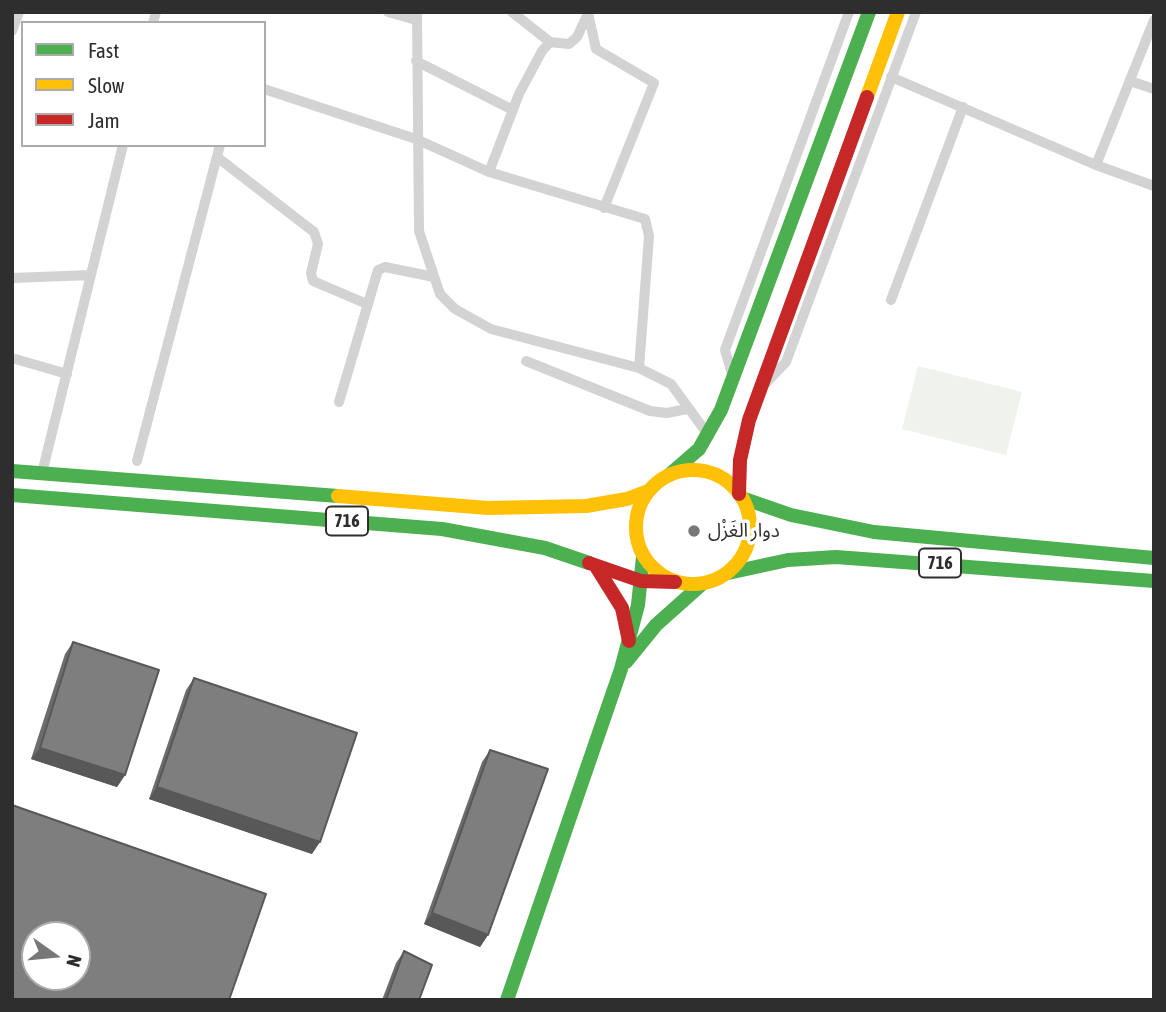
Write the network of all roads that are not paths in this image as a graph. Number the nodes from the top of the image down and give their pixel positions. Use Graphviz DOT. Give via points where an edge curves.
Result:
graph roads {
  1 [pos="19,12"];
  2 [pos="388,12"];
  3 [pos="512,12"];
  4 [pos="849,12"];
  5 [pos="869,12"];
  6 [pos="898,12"];
  7 [pos="916,12"];
  8 [pos="588,13"];
  9 [pos="416,16"];
  10 [pos="1154,20"];
  11 [pos="12,31"];
  12 [pos="550,42"];
  13 [pos="416,61"];
  14 [pos="891,77"];
  15 [pos="1130,81"];
  16 [pos="1154,89"];
  17 [pos="266,90"];
  18 [pos="963,107"];
  19 [pos="513,110"];
  20 [pos="416,139"];
  21 [pos="123,147"];
  22 [pos="220,147"];
  23 [pos="217,157"];
  24 [pos="1096,165"];
  25 [pos="489,172"];
  26 [pos="1154,186"];
  27 [pos="604,208"];
  28 [pos="91,275"];
  29 [pos="434,277"];
  30 [pos="12,278"];
  31 [pos="891,300"];
  32 [pos="366,304"];
  33 [pos="12,358"];
  34 [pos="526,361"];
  35 [pos="639,368"];
  36 [pos="66,374"];
  37 [pos="733,381"];
  38 [pos="759,391"];
  39 [pos="339,401"];
  40 [pos="687,409"];
  41 [pos="709,436"];
  42 [pos="137,461"];
  43 [pos="12,471"];
  44 [pos="42,473"];
  45 [pos="669,475"];
  46 [pos="648,492"];
  47 [pos="12,495"];
  48 [pos="741,496"];
  49 [pos="643,557"];
  50 [pos="1154,558"];
  51 [pos="595,566"];
  52 [pos="728,573"];
  53 [pos="641,581"];
  54 [pos="1154,581"];
  55 [pos="675,582"];
  56 [pos="702,584"];
  57 [pos="629,640"];
  58 [pos="621,668"];
  59 [pos="506,1000"];
  1 -- 11 [label="street"];
  2 -- 9 [label="street"];
  3 -- 12 [label="street"];
  4 -- 37 [label="street" via="726,350"];
  5 -- 37 [label="main road"];
  6 -- 38 [label="main road"];
  7 -- 14 [label="street"];
  8 -- 12 [label="street" via="569,44"];
  8 -- 27 [label="street" via="596,48 654,83"];
  9 -- 13 [label="street"];
  10 -- 15 [label="street"];
  12 -- 19 [label="street"];
  13 -- 19 [label="street"];
  13 -- 20 [label="street"];
  14 -- 18 [label="street"];
  14 -- 38 [label="street" via="786,362"];
  15 -- 16 [label="street"];
  15 -- 24 [label="street"];
  17 -- 20 [label="street"];
  18 -- 24 [label="street"];
  18 -- 31 [label="street"];
  19 -- 25 [label="street"];
  20 -- 25 [label="street"];
  20 -- 29 [label="street" via="419,231"];
  21 -- 28 [label="street"];
  22 -- 23 [label="street"];
  23 -- 32 [label="street" via="314,232 318,240 313,281"];
  23 -- 42 [label="street"];
  24 -- 26 [label="street"];
  25 -- 27 [label="street"];
  27 -- 35 [label="street" via="645,219 648,226"];
  28 -- 30 [label="street"];
  28 -- 36 [label="street"];
  29 -- 32 [label="street" via="381,268"];
  29 -- 35 [label="street" via="440,294 474,322"];
  32 -- 39 [label="street"];
  33 -- 36 [label="street"];
  34 -- 40 [label="street" via="650,411 667,414"];
  35 -- 40 [label="street" via="671,384"];
  36 -- 44 [label="street"];
  37 -- 41 [label="main road"];
  38 -- 48 [label="main road" via="744,441"];
  40 -- 41 [label="street"];
  41 -- 45 [label="main road"];
  43 -- 44 [label="main road, 716"];
  44 -- 46 [label="main road, 716" via="488,509 586,506"];
  45 -- 46 [label="main road, 716"];
  45 -- 48 [label="main road, 716" via="710,472"];
  46 -- 49 [label="main road, 716" via="636,517"];
  47 -- 51 [label="main road, 716" via="442,529 513,540"];
  48 -- 50 [label="main road, 716" via="791,515 863,530"];
  48 -- 52 [label="main road" via="750,524 749,538"];
  49 -- 53 [label="main road"];
  49 -- 55 [label="main road" via="662,577"];
  51 -- 53 [label="main road, 716"];
  51 -- 57 [label="main road" via="622,608"];
  52 -- 54 [label="main road, 716" via="788,560 836,557"];
  52 -- 56 [label="main road, 716"];
  53 -- 55 [label="main road, 716"];
  53 -- 57 [label="main road"];
  55 -- 56 [label="main road, 716"];
  56 -- 58 [label="main road" via="656,625"];
  57 -- 58 [label="main road"];
  58 -- 59 [label="main road"];
}
